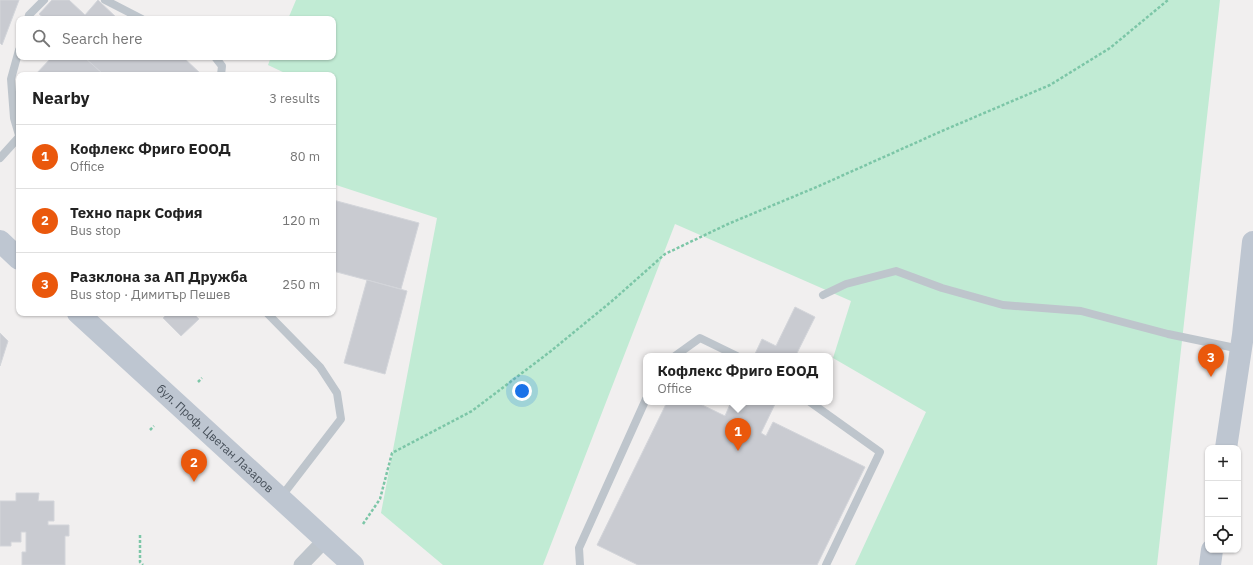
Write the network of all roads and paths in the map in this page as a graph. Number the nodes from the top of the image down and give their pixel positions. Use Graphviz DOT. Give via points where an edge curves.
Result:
graph roads {
  1 [pos="44,0"];
  2 [pos="105,0"];
  3 [pos="1168,0"];
  4 [pos="29,16"];
  5 [pos="136,16"];
  6 [pos="16,60"];
  7 [pos="217,60"];
  8 [pos="221,72"];
  9 [pos="16,125"];
  10 [pos="16,139"];
  11 [pos="0,158"];
  12 [pos="0,241"];
  13 [pos="1253,242"];
  14 [pos="16,256"];
  15 [pos="823,295"];
  16 [pos="81,316"];
  17 [pos="270,316"];
  18 [pos="1245,340"];
  19 [pos="679,353"];
  20 [pos="731,353"];
  21 [pos="202,378"];
  22 [pos="198,382"];
  23 [pos="643,405"];
  24 [pos="814,405"];
  25 [pos="154,426"];
  26 [pos="150,430"];
  27 [pos="1227,445"];
  28 [pos="280,498"];
  29 [pos="363,524"];
  30 [pos="140,535"];
  31 [pos="325,540"];
  32 [pos="1212,553"];
  33 [pos="143,565"];
  34 [pos="301,565"];
  35 [pos="352,565"];
  36 [pos="580,565"];
  37 [pos="826,565"];
  38 [pos="1210,565"];
  1 -- 4 [label="lane"];
  2 -- 5 [label="lane"];
  3 -- 29 [label="path" via="1110,48 1050,85 728,224 665,254 600,311 472,411 392,453 380,499"];
  6 -- 9 [label="lane" via="11,79"];
  7 -- 8 [label="lane" via="222,66"];
  10 -- 11 [label="lane"];
  12 -- 14 [label="main road"];
  13 -- 18 [label="main road"];
  15 -- 18 [label="lane" via="846,284 896,271 942,288 1003,305 1081,311 1168,334"];
  16 -- 28 [label="main road, бул. Проф. Цветан Лазаров"];
  17 -- 28 [label="lane" via="320,367 337,393 341,419"];
  18 -- 27 [label="main road"];
  19 -- 20 [label="lane" via="700,338"];
  21 -- 22 [label="path"];
  23 -- 36 [label="lane" via="579,548"];
  24 -- 37 [label="lane" via="880,452"];
  25 -- 26 [label="path"];
  28 -- 31 [label="main road, бул. Проф. Цветан Лазаров"];
  30 -- 33 [label="path" via="140,562"];
  31 -- 34 [label="street"];
  31 -- 35 [label="main road, бул. Проф. Цветан Лазаров"];
  32 -- 38 [label="main road"];
}
